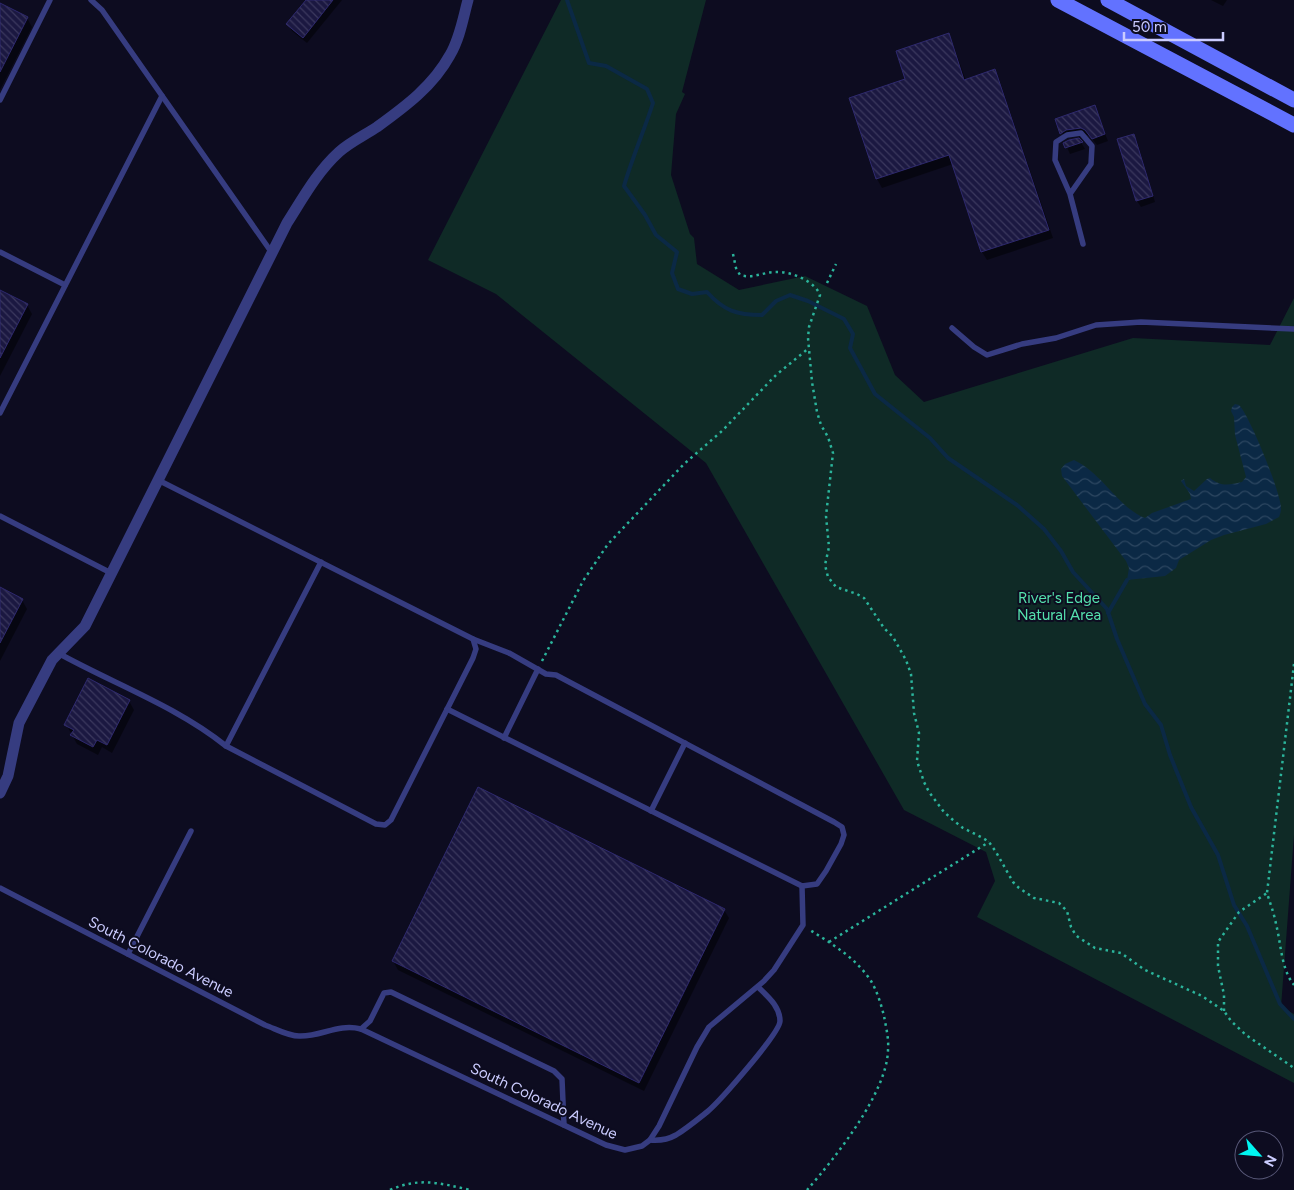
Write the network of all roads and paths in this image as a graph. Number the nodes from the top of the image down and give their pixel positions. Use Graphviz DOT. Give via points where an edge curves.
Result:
graph roads {
  1 [pos="50,0"];
  2 [pos="91,0"];
  3 [pos="468,0"];
  4 [pos="1058,0"];
  5 [pos="1108,0"];
  6 [pos="162,96"];
  7 [pos="0,100"];
  8 [pos="1294,100"];
  9 [pos="1294,125"];
  10 [pos="1070,194"];
  11 [pos="1083,244"];
  12 [pos="0,252"];
  13 [pos="272,253"];
  14 [pos="733,254"];
  15 [pos="836,264"];
  16 [pos="827,283"];
  17 [pos="65,285"];
  18 [pos="952,328"];
  19 [pos="1294,329"];
  20 [pos="809,348"];
  21 [pos="0,413"];
  22 [pos="158,480"];
  23 [pos="0,516"];
  24 [pos="321,562"];
  25 [pos="111,574"];
  26 [pos="473,639"];
  27 [pos="58,653"];
  28 [pos="1294,664"];
  29 [pos="538,669"];
  30 [pos="447,709"];
  31 [pos="504,738"];
  32 [pos="685,743"];
  33 [pos="226,746"];
  34 [pos="0,793"];
  35 [pos="651,811"];
  36 [pos="191,830"];
  37 [pos="989,842"];
  38 [pos="802,886"];
  39 [pos="0,888"];
  40 [pos="1267,893"];
  41 [pos="803,925"];
  42 [pos="829,942"];
  43 [pos="128,954"];
  44 [pos="1294,985"];
  45 [pos="758,986"];
  46 [pos="1224,1012"];
  47 [pos="361,1029"];
  48 [pos="1294,1068"];
  49 [pos="564,1125"];
  50 [pos="650,1140"];
  51 [pos="390,1190"];
  52 [pos="470,1190"];
  53 [pos="808,1190"];
  1 -- 7 [label="lane"];
  2 -- 6 [label="lane" via="102,10"];
  3 -- 13 [label="street" via="459,36 438,74 421,93 340,150 327,164 287,223"];
  4 -- 9 [label="main road"];
  5 -- 8 [label="main road"];
  6 -- 13 [label="lane"];
  6 -- 17 [label="lane"];
  10 -- 10 [label="lane" via="1092,164 1092,146 1081,133 1067,135 1056,142 1055,160"];
  10 -- 11 [label="lane"];
  12 -- 17 [label="lane"];
  13 -- 22 [label="street"];
  14 -- 20 [label="path" via="740,275 787,273 812,284 818,291 820,295 809,327"];
  15 -- 16 [label="path"];
  17 -- 21 [label="lane"];
  18 -- 19 [label="lane" via="974,348 987,354 1096,325 1141,322"];
  20 -- 29 [label="path" via="776,375 722,431 684,464 608,544 583,581"];
  20 -- 37 [label="path" via="817,412 833,454 826,516 829,547 825,565 828,577 836,587 864,598 900,648 911,674 919,733 917,761 924,782 944,812 963,828"];
  22 -- 24 [label="lane"];
  22 -- 25 [label="street"];
  23 -- 25 [label="lane"];
  24 -- 26 [label="lane"];
  24 -- 33 [label="lane"];
  25 -- 27 [label="street" via="85,626"];
  26 -- 29 [label="lane"];
  26 -- 30 [label="lane" via="476,649 473,658"];
  27 -- 33 [label="lane" via="180,714"];
  27 -- 34 [label="street" via="19,723 8,776"];
  28 -- 40 [label="path"];
  29 -- 31 [label="lane"];
  29 -- 32 [label="lane" via="556,675"];
  30 -- 31 [label="lane"];
  30 -- 33 [label="lane" via="385,826"];
  31 -- 35 [label="lane"];
  32 -- 35 [label="lane"];
  32 -- 38 [label="lane" via="842,827 844,835 826,871 817,884"];
  35 -- 38 [label="lane"];
  36 -- 43 [label="lane"];
  37 -- 42 [label="path"];
  37 -- 46 [label="path" via="1013,882 1034,898 1059,903 1066,911 1075,934 1087,944 1121,953 1145,970 1202,996"];
  38 -- 41 [label="lane"];
  39 -- 43 [label="lane, South Colorado Avenue"];
  40 -- 44 [label="path" via="1286,967"];
  40 -- 46 [label="path" via="1239,912 1218,942"];
  41 -- 42 [label="path"];
  41 -- 45 [label="lane" via="774,970"];
  42 -- 53 [label="path" via="871,981 882,1011 888,1051 880,1083 862,1117"];
  43 -- 47 [label="lane, South Colorado Avenue" via="265,1025 292,1035 315,1034 345,1026"];
  45 -- 50 [label="lane" via="709,1027"];
  45 -- 50 [label="lane, South Colorado Avenue" via="779,1012 780,1023 772,1037 707,1112 676,1135 660,1141"];
  46 -- 48 [label="path" via="1246,1035"];
  47 -- 49 [label="lane, South Colorado Avenue"];
  47 -- 49 [label="lane" via="370,1021 384,993 391,992 554,1071 562,1079"];
  49 -- 50 [label="lane, South Colorado Avenue" via="606,1145 625,1150 642,1146"];
  51 -- 52 [label="path" via="421,1181"];
}
